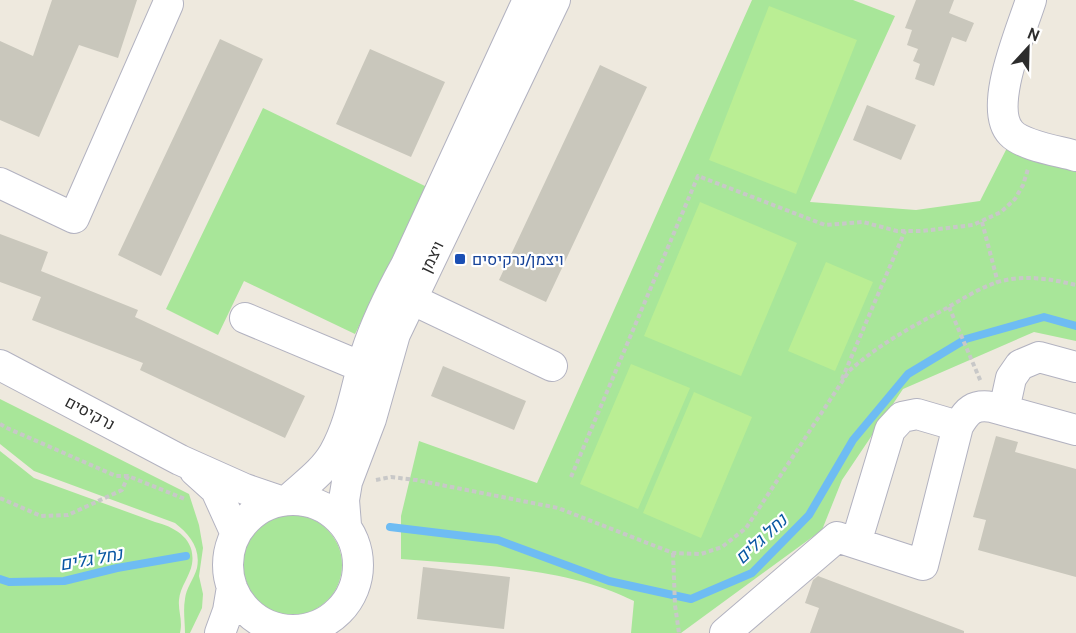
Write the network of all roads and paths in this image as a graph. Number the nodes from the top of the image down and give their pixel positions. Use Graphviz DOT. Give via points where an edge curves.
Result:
graph roads {
  1 [pos="528,0"];
  2 [pos="555,0"];
  3 [pos="1031,0"];
  4 [pos="168,4"];
  5 [pos="1036,145"];
  6 [pos="1076,156"];
  7 [pos="0,183"];
  8 [pos="982,222"];
  9 [pos="905,231"];
  10 [pos="998,283"];
  11 [pos="1076,285"];
  12 [pos="411,298"];
  13 [pos="949,307"];
  14 [pos="245,318"];
  15 [pos="967,349"];
  16 [pos="0,365"];
  17 [pos="552,366"];
  18 [pos="362,367"];
  19 [pos="1076,367"];
  20 [pos="838,389"];
  21 [pos="1004,410"];
  22 [pos="0,424"];
  23 [pos="958,426"];
  24 [pos="1076,430"];
  25 [pos="180,460"];
  26 [pos="128,476"];
  27 [pos="571,477"];
  28 [pos="346,486"];
  29 [pos="2,499"];
  30 [pos="284,500"];
  31 [pos="188,501"];
  32 [pos="0,506"];
  33 [pos="346,525"];
  34 [pos="235,532"];
  35 [pos="847,540"];
  36 [pos="673,553"];
  37 [pos="231,587"];
  38 [pos="345,619"];
  39 [pos="275,630"];
  40 [pos="220,633"];
  41 [pos="679,633"];
  42 [pos="725,633"];
  1 -- 18 [label="street, ויצמן" via="406,266 386,301"];
  2 -- 12 [label="street, ויצמן"];
  3 -- 5 [label="street" via="1002,91 1001,107 1010,133"];
  4 -- 7 [label="street" via="74,218"];
  5 -- 6 [label="street"];
  5 -- 8 [label="path" via="1015,199 1001,213"];
  8 -- 9 [label="path" via="948,230"];
  8 -- 10 [label="path"];
  9 -- 20 [label="path"];
  9 -- 27 [label="path" via="863,222 825,225 698,176"];
  10 -- 11 [label="path" via="1035,277"];
  10 -- 13 [label="path"];
  12 -- 17 [label="street"];
  12 -- 28 [label="street, ויצמן"];
  13 -- 15 [label="path"];
  13 -- 20 [label="path" via="868,354 849,371"];
  14 -- 18 [label="street"];
  16 -- 25 [label="street, נרקיסים"];
  18 -- 30 [label="street, ויצמן" via="348,422 332,455 320,471"];
  19 -- 21 [label="street" via="1039,357 1020,365 1011,378"];
  20 -- 36 [label="path" via="746,528 722,547 701,554"];
  21 -- 23 [label="street" via="981,406 967,412"];
  21 -- 24 [label="street"];
  22 -- 26 [label="path" via="116,476"];
  23 -- 35 [label="street" via="917,414 903,417 890,430"];
  23 -- 35 [label="street" via="923,566"];
  25 -- 30 [label="street, נרקיסים" via="245,489"];
  25 -- 34 [label="street, נרקיסים" via="216,490"];
  26 -- 29 [label="path" via="122,490 68,515 41,516"];
  26 -- 31 [label="path"];
  28 -- 33 [label="street, ויצמן"];
  28 -- 36 [label="path" via="391,477 558,508"];
  29 -- 32 [label="path"];
  30 -- 33 [label="street" via="310,501 330,510"];
  30 -- 34 [label="street" via="267,504 249,515"];
  33 -- 38 [label="street" via="356,544 359,566"];
  34 -- 37 [label="street" via="228,553"];
  35 -- 42 [label="street"];
  36 -- 41 [label="path"];
  37 -- 39 [label="street" via="248,612"];
  37 -- 40 [label="street"];
  38 -- 39 [label="street" via="328,620 308,629"];
}
